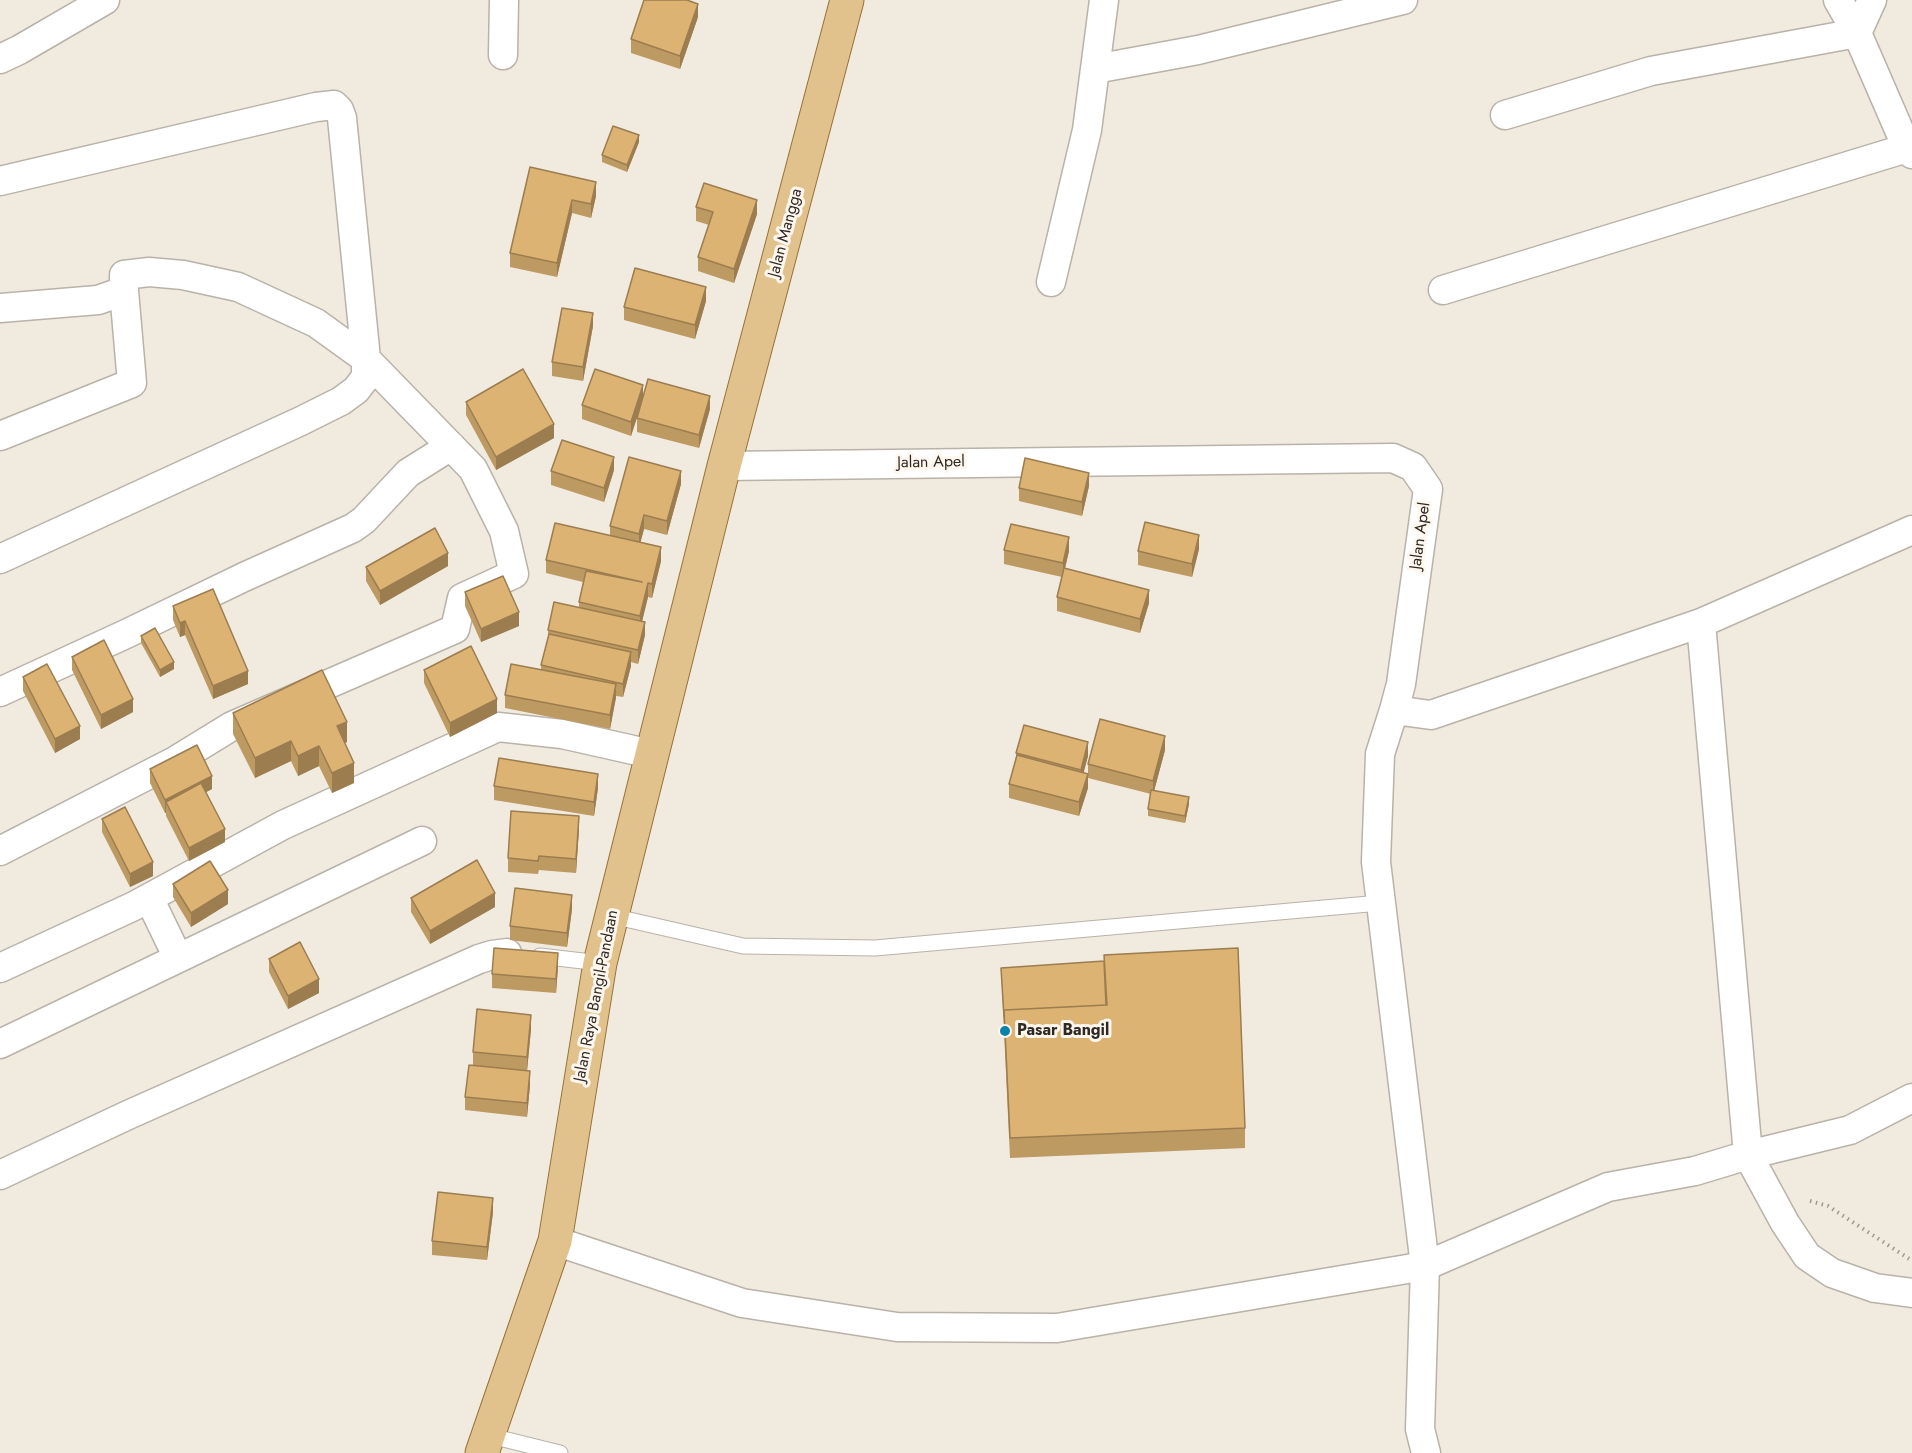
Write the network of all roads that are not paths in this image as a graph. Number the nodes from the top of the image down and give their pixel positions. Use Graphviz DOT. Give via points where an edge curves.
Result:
graph roads {
  1 [pos="105,0"];
  2 [pos="504,0"];
  3 [pos="848,0"];
  4 [pos="1104,0"];
  5 [pos="1403,0"];
  6 [pos="1838,0"];
  7 [pos="1872,0"];
  8 [pos="1857,33"];
  9 [pos="503,55"];
  10 [pos="0,59"];
  11 [pos="1095,69"];
  12 [pos="1505,115"];
  13 [pos="1910,151"];
  14 [pos="0,181"];
  15 [pos="1051,282"];
  16 [pos="1443,290"];
  17 [pos="124,291"];
  18 [pos="0,308"];
  19 [pos="366,359"];
  20 [pos="0,436"];
  21 [pos="451,446"];
  22 [pos="724,466"];
  23 [pos="1912,530"];
  24 [pos="0,559"];
  25 [pos="1701,623"];
  26 [pos="0,692"];
  27 [pos="1394,710"];
  28 [pos="651,754"];
  29 [pos="422,841"];
  30 [pos="0,851"];
  31 [pos="149,898"];
  32 [pos="1380,903"];
  33 [pos="612,916"];
  34 [pos="519,954"];
  35 [pos="178,958"];
  36 [pos="600,963"];
  37 [pos="0,968"];
  38 [pos="0,1044"];
  39 [pos="1912,1098"];
  40 [pos="1748,1155"];
  41 [pos="0,1175"];
  42 [pos="555,1241"];
  43 [pos="1425,1266"];
  44 [pos="1912,1293"];
  45 [pos="484,1444"];
  46 [pos="560,1453"];
  47 [pos="1426,1453"];
  1 -- 10 [label="street"];
  2 -- 9 [label="street"];
  3 -- 22 [label="main road, Jalan Mangga"];
  4 -- 11 [label="street"];
  5 -- 11 [label="street" via="1198,50"];
  6 -- 8 [label="street"];
  7 -- 8 [label="street"];
  8 -- 12 [label="street" via="1651,71"];
  8 -- 13 [label="street"];
  11 -- 15 [label="street" via="1087,130"];
  13 -- 16 [label="street"];
  14 -- 19 [label="street" via="334,105 342,118"];
  17 -- 18 [label="street" via="98,300"];
  17 -- 19 [label="street" via="124,275 149,272 183,274 238,287 316,323"];
  17 -- 20 [label="street" via="132,382"];
  19 -- 21 [label="street"];
  19 -- 24 [label="street" via="366,377 341,401"];
  21 -- 26 [label="street" via="408,473 353,528"];
  21 -- 30 [label="street" via="473,469 504,531 514,574 462,598 455,629 232,726 174,761"];
  22 -- 27 [label="street, Jalan Apel" via="1393,458 1413,467 1428,489"];
  22 -- 28 [label="main road, Jalan Raya Bangil-Pandaan"];
  23 -- 25 [label="street"];
  25 -- 27 [label="street" via="1431,715"];
  25 -- 40 [label="street"];
  27 -- 32 [label="street, Jalan Apel" via="1380,754 1376,862"];
  28 -- 31 [label="street" via="562,734 498,727 283,825"];
  28 -- 33 [label="main road, Jalan Raya Bangil-Pandaan"];
  29 -- 35 [label="street"];
  31 -- 35 [label="street"];
  31 -- 37 [label="street"];
  32 -- 33 [label="lane" via="875,948 743,946"];
  32 -- 43 [label="street, Jalan Apel"];
  33 -- 36 [label="main road, Jalan Raya Bangil-Pandaan"];
  34 -- 36 [label="lane"];
  34 -- 41 [label="street" via="479,959"];
  35 -- 38 [label="street"];
  36 -- 42 [label="main road, Jalan Raya Bangil-Pandaan"];
  39 -- 40 [label="street" via="1850,1130"];
  40 -- 43 [label="street" via="1695,1171 1608,1187"];
  40 -- 44 [label="street" via="1807,1256 1832,1273 1875,1288"];
  42 -- 43 [label="street" via="742,1303 897,1327 1057,1328"];
  42 -- 45 [label="main road, Jalan Raya Bangil-Pandaan"];
  43 -- 47 [label="street, Jalan Apel" via="1420,1429"];
  45 -- 46 [label="lane"];
}
